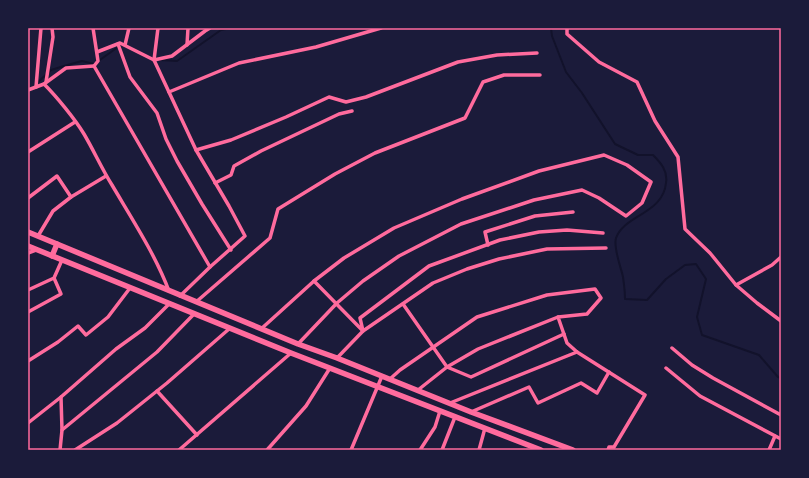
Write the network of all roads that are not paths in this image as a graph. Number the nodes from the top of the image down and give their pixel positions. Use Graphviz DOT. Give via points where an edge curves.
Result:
graph roads {
  1 [pos="41,28"];
  2 [pos="52,28"];
  3 [pos="93,28"];
  4 [pos="129,28"];
  5 [pos="158,28"];
  6 [pos="188,28"];
  7 [pos="210,28"];
  8 [pos="380,28"];
  9 [pos="567,28"];
  10 [pos="118,44"];
  11 [pos="125,45"];
  12 [pos="187,45"];
  13 [pos="97,52"];
  14 [pos="537,53"];
  15 [pos="154,60"];
  16 [pos="94,66"];
  17 [pos="540,75"];
  18 [pos="45,83"];
  19 [pos="36,87"];
  20 [pos="28,90"];
  21 [pos="169,92"];
  22 [pos="352,110"];
  23 [pos="75,122"];
  24 [pos="196,150"];
  25 [pos="28,152"];
  26 [pos="106,176"];
  27 [pos="215,183"];
  28 [pos="71,197"];
  29 [pos="28,198"];
  30 [pos="573,212"];
  31 [pos="28,232"];
  32 [pos="603,233"];
  33 [pos="38,236"];
  34 [pos="57,244"];
  35 [pos="488,245"];
  36 [pos="28,246"];
  37 [pos="606,248"];
  38 [pos="37,250"];
  39 [pos="231,250"];
  40 [pos="28,253"];
  41 [pos="52,256"];
  42 [pos="781,257"];
  43 [pos="62,260"];
  44 [pos="210,267"];
  45 [pos="54,278"];
  46 [pos="314,281"];
  47 [pos="736,285"];
  48 [pos="130,288"];
  49 [pos="28,290"];
  50 [pos="169,291"];
  51 [pos="180,296"];
  52 [pos="196,302"];
  53 [pos="336,303"];
  54 [pos="169,304"];
  55 [pos="403,304"];
  56 [pos="28,312"];
  57 [pos="194,314"];
  58 [pos="558,317"];
  59 [pos="781,321"];
  60 [pos="229,329"];
  61 [pos="260,329"];
  62 [pos="363,331"];
  63 [pos="564,334"];
  64 [pos="298,344"];
  65 [pos="433,348"];
  66 [pos="672,348"];
  67 [pos="577,352"];
  68 [pos="291,353"];
  69 [pos="337,358"];
  70 [pos="28,361"];
  71 [pos="447,367"];
  72 [pos="330,368"];
  73 [pos="666,368"];
  74 [pos="609,372"];
  75 [pos="382,376"];
  76 [pos="390,379"];
  77 [pos="377,387"];
  78 [pos="418,390"];
  79 [pos="157,391"];
  80 [pos="61,397"];
  81 [pos="450,403"];
  82 [pos="440,411"];
  83 [pos="471,412"];
  84 [pos="781,415"];
  85 [pos="455,417"];
  86 [pos="28,423"];
  87 [pos="485,428"];
  88 [pos="62,430"];
  89 [pos="198,435"];
  90 [pos="775,436"];
  91 [pos="781,438"];
  92 [pos="60,450"];
  93 [pos="75,450"];
  94 [pos="179,450"];
  95 [pos="267,450"];
  96 [pos="350,450"];
  97 [pos="420,450"];
  98 [pos="442,450"];
  99 [pos="479,450"];
  100 [pos="541,450"];
  101 [pos="573,450"];
  102 [pos="608,450"];
  103 [pos="769,450"];
  1 -- 19 [label="street"];
  2 -- 18 [label="street" via="53,37"];
  3 -- 13 [label="street"];
  4 -- 11 [label="street"];
  5 -- 15 [label="street"];
  6 -- 12 [label="street"];
  7 -- 12 [label="street"];
  8 -- 21 [label="street" via="316,47 240,63"];
  9 -- 47 [label="street" via="567,34 599,62 637,82 655,121 678,157 685,229 710,253"];
  10 -- 11 [label="street"];
  10 -- 13 [label="street"];
  10 -- 39 [label="street" via="130,77 157,113 177,161"];
  11 -- 15 [label="street"];
  12 -- 15 [label="street" via="172,56"];
  13 -- 16 [label="street" via="98,61"];
  14 -- 24 [label="street" via="497,55 458,62 366,97 346,102 329,97 230,140"];
  15 -- 21 [label="street"];
  16 -- 18 [label="street" via="66,68"];
  16 -- 44 [label="street"];
  17 -- 52 [label="street" via="504,75 483,82 465,118 375,153 278,209 270,238"];
  18 -- 19 [label="street"];
  18 -- 23 [label="street"];
  19 -- 20 [label="street"];
  21 -- 24 [label="street"];
  22 -- 27 [label="street" via="261,151 234,166 231,175"];
  23 -- 25 [label="street"];
  23 -- 26 [label="street"];
  24 -- 27 [label="street"];
  26 -- 28 [label="street"];
  26 -- 50 [label="street" via="146,243"];
  27 -- 39 [label="street" via="245,236"];
  28 -- 29 [label="street" via="57,176"];
  28 -- 33 [label="street" via="53,211"];
  30 -- 35 [label="street" via="535,216 484,232"];
  31 -- 33 [label="main road"];
  32 -- 35 [label="street" via="567,230 539,232"];
  33 -- 34 [label="main road"];
  34 -- 41 [label="main road"];
  34 -- 50 [label="main road"];
  35 -- 62 [label="street" via="429,266 360,318"];
  36 -- 38 [label="main road"];
  37 -- 55 [label="street" via="547,249 499,259 466,269 434,283"];
  38 -- 40 [label="street"];
  38 -- 41 [label="main road"];
  39 -- 44 [label="street"];
  41 -- 43 [label="main road"];
  42 -- 47 [label="street" via="772,265"];
  43 -- 45 [label="street"];
  43 -- 48 [label="main road"];
  44 -- 51 [label="street"];
  45 -- 49 [label="street"];
  45 -- 56 [label="street" via="61,294"];
  46 -- 53 [label="street"];
  46 -- 53 [label="street" via="344,258 394,228 462,199 538,172 604,155 626,165 651,182 642,202 626,216 582,190 534,200 461,224 399,256"];
  46 -- 61 [label="street"];
  47 -- 59 [label="street"];
  48 -- 54 [label="main road"];
  48 -- 70 [label="street" via="108,317 86,335 78,326"];
  50 -- 51 [label="main road"];
  51 -- 52 [label="main road"];
  52 -- 61 [label="main road"];
  53 -- 62 [label="street"];
  53 -- 64 [label="street"];
  54 -- 57 [label="main road"];
  54 -- 80 [label="street" via="145,328 133,335"];
  55 -- 62 [label="street"];
  55 -- 65 [label="street"];
  57 -- 60 [label="main road"];
  57 -- 88 [label="street" via="157,352"];
  58 -- 63 [label="street"];
  58 -- 65 [label="street" via="587,314 601,298 595,288 546,295 477,317"];
  58 -- 71 [label="street" via="478,349"];
  60 -- 68 [label="main road"];
  60 -- 79 [label="street"];
  61 -- 64 [label="main road"];
  62 -- 69 [label="street"];
  63 -- 67 [label="street" via="567,342"];
  63 -- 71 [label="street" via="471,377"];
  64 -- 69 [label="main road"];
  65 -- 71 [label="street"];
  65 -- 76 [label="street"];
  66 -- 84 [label="street" via="712,378"];
  67 -- 74 [label="street"];
  67 -- 81 [label="street"];
  68 -- 72 [label="main road"];
  68 -- 89 [label="street"];
  69 -- 75 [label="main road"];
  71 -- 78 [label="street"];
  72 -- 77 [label="main road"];
  72 -- 95 [label="street" via="306,406"];
  73 -- 90 [label="street" via="700,396"];
  74 -- 83 [label="street" via="597,393 580,383 538,402 529,387"];
  74 -- 102 [label="street" via="645,395 614,447 609,447"];
  75 -- 76 [label="main road"];
  75 -- 77 [label="street"];
  76 -- 78 [label="main road"];
  77 -- 82 [label="main road"];
  77 -- 96 [label="street"];
  78 -- 81 [label="main road"];
  79 -- 89 [label="street"];
  79 -- 93 [label="street" via="117,423"];
  80 -- 86 [label="street"];
  80 -- 88 [label="street"];
  81 -- 83 [label="main road"];
  82 -- 85 [label="main road"];
  82 -- 97 [label="street" via="435,427"];
  83 -- 101 [label="main road"];
  85 -- 87 [label="main road"];
  85 -- 98 [label="street"];
  87 -- 99 [label="street"];
  87 -- 100 [label="main road"];
  88 -- 92 [label="street"];
  89 -- 94 [label="street"];
  90 -- 91 [label="street"];
  90 -- 103 [label="street"];
}
